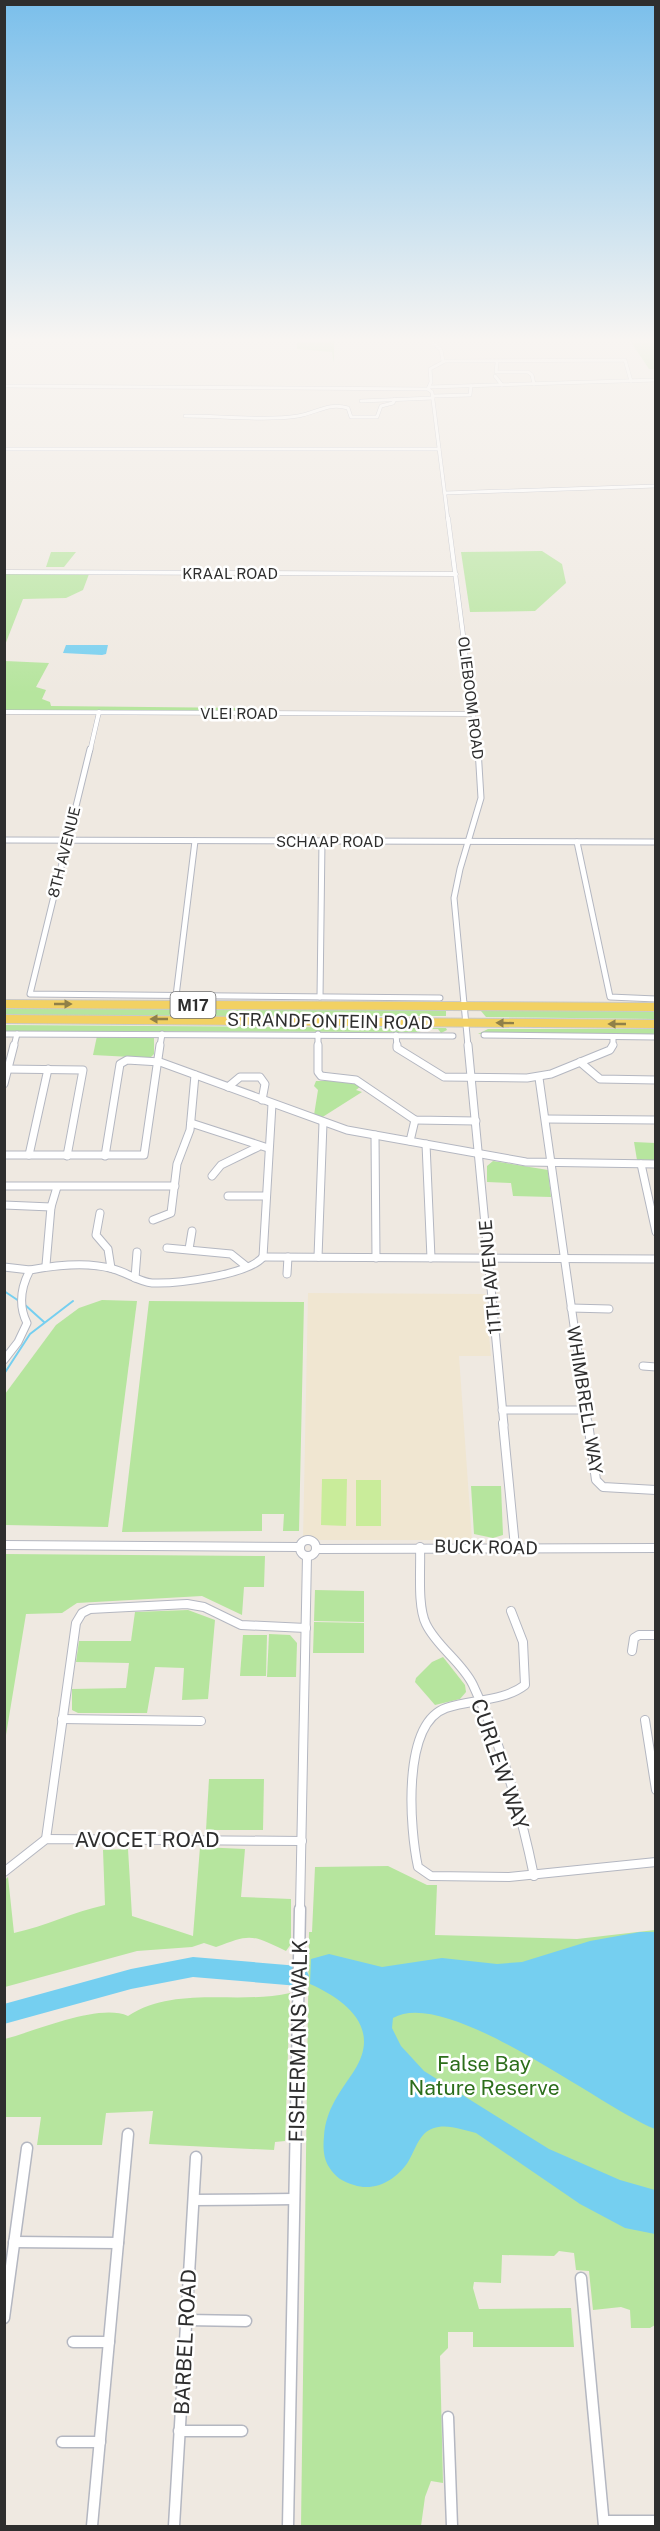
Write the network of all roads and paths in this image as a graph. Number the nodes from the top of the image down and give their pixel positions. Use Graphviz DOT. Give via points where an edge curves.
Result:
graph roads {
  1 [pos="441,457"];
  2 [pos="656,486"];
  3 [pos="445,493"];
  4 [pos="4,572"];
  5 [pos="456,574"];
  6 [pos="4,712"];
  7 [pos="99,712"];
  8 [pos="474,714"];
  9 [pos="4,840"];
  10 [pos="68,840"];
  11 [pos="195,841"];
  12 [pos="322,841"];
  13 [pos="469,842"];
  14 [pos="577,842"];
  15 [pos="656,842"];
  16 [pos="176,996"];
  17 [pos="320,997"];
  18 [pos="440,998"];
  19 [pos="656,999"];
  20 [pos="4,1004"];
  21 [pos="466,1007"];
  22 [pos="656,1007"];
  23 [pos="4,1019"];
  24 [pos="467,1023"];
  25 [pos="656,1024"];
  26 [pos="4,1034"];
  27 [pos="16,1034"];
  28 [pos="162,1034"];
  29 [pos="318,1035"];
  30 [pos="396,1035"];
  31 [pos="484,1035"];
  32 [pos="453,1036"];
  33 [pos="613,1036"];
  34 [pos="656,1037"];
  35 [pos="157,1061"];
  36 [pos="580,1062"];
  37 [pos="6,1069"];
  38 [pos="48,1069"];
  39 [pos="195,1075"];
  40 [pos="472,1078"];
  41 [pos="539,1078"];
  42 [pos="656,1080"];
  43 [pos="4,1084"];
  44 [pos="228,1087"];
  45 [pos="262,1100"];
  46 [pos="272,1104"];
  47 [pos="546,1119"];
  48 [pos="415,1120"];
  49 [pos="656,1120"];
  50 [pos="476,1121"];
  51 [pos="191,1123"];
  52 [pos="322,1123"];
  53 [pos="375,1135"];
  54 [pos="410,1141"];
  55 [pos="426,1144"];
  56 [pos="258,1147"];
  57 [pos="268,1148"];
  58 [pos="479,1154"];
  59 [pos="4,1155"];
  60 [pos="29,1155"];
  61 [pos="67,1155"];
  62 [pos="105,1156"];
  63 [pos="552,1163"];
  64 [pos="641,1164"];
  65 [pos="656,1164"];
  66 [pos="212,1176"];
  67 [pos="4,1186"];
  68 [pos="175,1186"];
  69 [pos="57,1187"];
  70 [pos="228,1196"];
  71 [pos="266,1196"];
  72 [pos="4,1205"];
  73 [pos="51,1207"];
  74 [pos="100,1213"];
  75 [pos="654,1218"];
  76 [pos="153,1220"];
  77 [pos="192,1232"];
  78 [pos="656,1232"];
  79 [pos="167,1248"];
  80 [pos="189,1249"];
  81 [pos="137,1252"];
  82 [pos="262,1257"];
  83 [pos="288,1257"];
  84 [pos="318,1257"];
  85 [pos="376,1258"];
  86 [pos="431,1258"];
  87 [pos="489,1258"];
  88 [pos="565,1258"];
  89 [pos="656,1259"];
  90 [pos="46,1265"];
  91 [pos="246,1266"];
  92 [pos="4,1267"];
  93 [pos="111,1268"];
  94 [pos="30,1270"];
  95 [pos="287,1274"];
  96 [pos="135,1278"];
  97 [pos="571,1308"];
  98 [pos="609,1309"];
  99 [pos="4,1360"];
  100 [pos="643,1366"];
  101 [pos="656,1366"];
  102 [pos="501,1410"];
  103 [pos="586,1410"];
  104 [pos="656,1490"];
  105 [pos="4,1545"];
  106 [pos="300,1547"];
  107 [pos="420,1547"];
  108 [pos="515,1547"];
  109 [pos="656,1548"];
  110 [pos="316,1549"];
  111 [pos="307,1556"];
  112 [pos="511,1611"];
  113 [pos="306,1628"];
  114 [pos="656,1635"];
  115 [pos="632,1651"];
  116 [pos="479,1699"];
  117 [pos="62,1719"];
  118 [pos="645,1720"];
  119 [pos="201,1721"];
  120 [pos="656,1790"];
  121 [pos="46,1839"];
  122 [pos="302,1841"];
  123 [pos="656,1862"];
  124 [pos="4,1872"];
  125 [pos="534,1876"];
  126 [pos="128,2134"];
  127 [pos="27,2148"];
  128 [pos="196,2157"];
  129 [pos="294,2199"];
  130 [pos="194,2200"];
  131 [pos="14,2242"];
  132 [pos="118,2242"];
  133 [pos="581,2278"];
  134 [pos="4,2318"];
  135 [pos="186,2320"];
  136 [pos="246,2321"];
  137 [pos="73,2342"];
  138 [pos="109,2342"];
  139 [pos="448,2417"];
  140 [pos="180,2431"];
  141 [pos="242,2431"];
  142 [pos="62,2442"];
  143 [pos="100,2442"];
  144 [pos="656,2521"];
  145 [pos="604,2524"];
  146 [pos="92,2526"];
  147 [pos="174,2526"];
  148 [pos="288,2526"];
  149 [pos="452,2526"];
  1 -- 3 [label="street, OLIEBOOM ROAD"];
  2 -- 3 [label="street"];
  3 -- 5 [label="street, OLIEBOOM ROAD"];
  4 -- 5 [label="street, KRAAL ROAD"];
  5 -- 8 [label="street, OLIEBOOM ROAD"];
  6 -- 7 [label="street, VLEI ROAD"];
  7 -- 8 [label="street, VLEI ROAD"];
  7 -- 10 [label="street, 8TH AVENUE"];
  8 -- 13 [label="street, OLIEBOOM ROAD" via="483,801"];
  9 -- 10 [label="street, SCHAAP ROAD"];
  10 -- 11 [label="street, SCHAAP ROAD"];
  10 -- 16 [label="street, 8TH AVENUE" via="30,992"];
  11 -- 12 [label="street, SCHAAP ROAD"];
  11 -- 16 [label="street"];
  12 -- 13 [label="street, SCHAAP ROAD"];
  12 -- 17 [label="street"];
  13 -- 14 [label="street, SCHAAP ROAD"];
  13 -- 21 [label="street, OLIEBOOM ROAD" via="458,866 454,898"];
  14 -- 15 [label="street, SCHAAP ROAD"];
  14 -- 19 [label="street" via="610,997"];
  16 -- 17 [label="street"];
  17 -- 18 [label="street"];
  20 -- 21 [label="main road, STRANDFONTEIN ROAD / M17, one-way"];
  21 -- 22 [label="main road, STRANDFONTEIN ROAD / M17"];
  21 -- 24 [label="street, 11TH AVENUE"];
  24 -- 23 [label="main road, STRANDFONTEIN ROAD / M17, one-way"];
  25 -- 24 [label="main road, STRANDFONTEIN ROAD / M17, one-way"];
  24 -- 40 [label="street, 11TH AVENUE"];
  26 -- 27 [label="street, STRANDFONTEIN ROAD"];
  27 -- 28 [label="street, STRANDFONTEIN ROAD"];
  27 -- 37 [label="street"];
  28 -- 29 [label="street, STRANDFONTEIN ROAD"];
  28 -- 35 [label="street"];
  29 -- 30 [label="street, STRANDFONTEIN ROAD"];
  29 -- 48 [label="street" via="321,1076 356,1080"];
  30 -- 32 [label="street, STRANDFONTEIN ROAD"];
  30 -- 40 [label="street" via="397,1048 434,1073"];
  31 -- 33 [label="street"];
  33 -- 34 [label="street"];
  33 -- 36 [label="street" via="610,1050"];
  35 -- 39 [label="street"];
  35 -- 62 [label="street" via="128,1060 120,1064"];
  35 -- 62 [label="street" via="144,1155"];
  36 -- 41 [label="street"];
  36 -- 42 [label="street" via="600,1079"];
  37 -- 38 [label="street"];
  37 -- 43 [label="street"];
  38 -- 60 [label="street"];
  38 -- 61 [label="street" via="82,1070"];
  39 -- 44 [label="street"];
  39 -- 51 [label="street"];
  40 -- 41 [label="street"];
  40 -- 50 [label="street, 11TH AVENUE"];
  41 -- 47 [label="street, WHIMBRELL WAY"];
  44 -- 45 [label="street"];
  44 -- 45 [label="street" via="240,1077 260,1077 265,1084"];
  45 -- 46 [label="street"];
  46 -- 52 [label="street"];
  46 -- 57 [label="street"];
  47 -- 49 [label="street"];
  47 -- 63 [label="street, WHIMBRELL WAY"];
  48 -- 50 [label="street"];
  48 -- 54 [label="street"];
  50 -- 58 [label="street, 11TH AVENUE"];
  51 -- 56 [label="street" via="214,1128"];
  51 -- 68 [label="street" via="177,1164"];
  52 -- 53 [label="street"];
  52 -- 84 [label="street"];
  53 -- 54 [label="street"];
  53 -- 85 [label="street"];
  54 -- 55 [label="street"];
  55 -- 58 [label="street"];
  55 -- 86 [label="street"];
  56 -- 57 [label="street"];
  56 -- 66 [label="street" via="247,1157 221,1165"];
  57 -- 71 [label="street"];
  58 -- 63 [label="street"];
  58 -- 87 [label="street, 11TH AVENUE"];
  59 -- 60 [label="street"];
  60 -- 61 [label="street"];
  61 -- 62 [label="street"];
  63 -- 64 [label="street"];
  63 -- 88 [label="street, WHIMBRELL WAY"];
  64 -- 65 [label="street"];
  64 -- 75 [label="street"];
  67 -- 69 [label="street"];
  68 -- 69 [label="street"];
  68 -- 76 [label="street" via="174,1214"];
  69 -- 73 [label="street"];
  70 -- 71 [label="street"];
  71 -- 82 [label="street"];
  72 -- 73 [label="street"];
  73 -- 90 [label="street"];
  74 -- 93 [label="street" via="96,1235 113,1258"];
  75 -- 78 [label="street"];
  77 -- 80 [label="street"];
  79 -- 80 [label="street"];
  80 -- 91 [label="street" via="233,1255"];
  81 -- 96 [label="street"];
  82 -- 83 [label="street"];
  82 -- 91 [label="street" via="258,1263"];
  83 -- 84 [label="street"];
  83 -- 95 [label="street"];
  84 -- 85 [label="street"];
  85 -- 86 [label="street"];
  86 -- 87 [label="street"];
  87 -- 88 [label="street"];
  87 -- 102 [label="street, 11TH AVENUE"];
  88 -- 89 [label="street"];
  88 -- 97 [label="street, WHIMBRELL WAY"];
  90 -- 93 [label="street"];
  90 -- 94 [label="street"];
  91 -- 96 [label="street" via="230,1275 203,1279 152,1283"];
  92 -- 94 [label="street"];
  93 -- 96 [label="street"];
  94 -- 99 [label="street" via="22,1291 22,1314 27,1323"];
  97 -- 98 [label="street"];
  97 -- 103 [label="street, WHIMBRELL WAY"];
  100 -- 101 [label="street"];
  102 -- 103 [label="street"];
  102 -- 108 [label="street, 11TH AVENUE"];
  103 -- 104 [label="street, WHIMBRELL WAY" via="598,1484 609,1489"];
  105 -- 106 [label="street"];
  106 -- 110 [label="street" via="308,1541"];
  106 -- 111 [label="street"];
  107 -- 108 [label="street, BUCK ROAD"];
  107 -- 110 [label="street, BUCK ROAD"];
  107 -- 116 [label="street, CURLEW WAY" via="422,1613 426,1625 471,1682"];
  108 -- 109 [label="street, BUCK ROAD"];
  110 -- 111 [label="street"];
  111 -- 113 [label="street, FISHERMANS WALK"];
  112 -- 116 [label="street" via="523,1642 526,1682 515,1693"];
  113 -- 117 [label="street" via="241,1625 204,1607 187,1604 82,1613 76,1623"];
  113 -- 122 [label="street, FISHERMANS WALK"];
  114 -- 115 [label="street" via="634,1638"];
  116 -- 125 [label="street, CURLEW WAY" via="528,1846"];
  116 -- 125 [label="street" via="437,1712 423,1728 412,1800 417,1868 431,1876"];
  117 -- 119 [label="street"];
  117 -- 121 [label="street"];
  118 -- 120 [label="street"];
  121 -- 122 [label="street, AVOCET ROAD"];
  121 -- 124 [label="street"];
  122 -- 129 [label="street, FISHERMANS WALK"];
  123 -- 125 [label="street"];
  126 -- 132 [label="street"];
  127 -- 131 [label="street"];
  128 -- 130 [label="street, BARBEL ROAD"];
  129 -- 130 [label="street"];
  129 -- 148 [label="street, FISHERMANS WALK"];
  130 -- 135 [label="street, BARBEL ROAD"];
  131 -- 132 [label="street"];
  131 -- 134 [label="street"];
  132 -- 138 [label="street"];
  133 -- 145 [label="street"];
  135 -- 136 [label="street"];
  135 -- 140 [label="street, BARBEL ROAD"];
  137 -- 138 [label="street"];
  138 -- 143 [label="street"];
  139 -- 149 [label="street"];
  140 -- 141 [label="street"];
  140 -- 147 [label="street, BARBEL ROAD"];
  142 -- 143 [label="street"];
  143 -- 146 [label="street"];
  144 -- 145 [label="street"];
}
